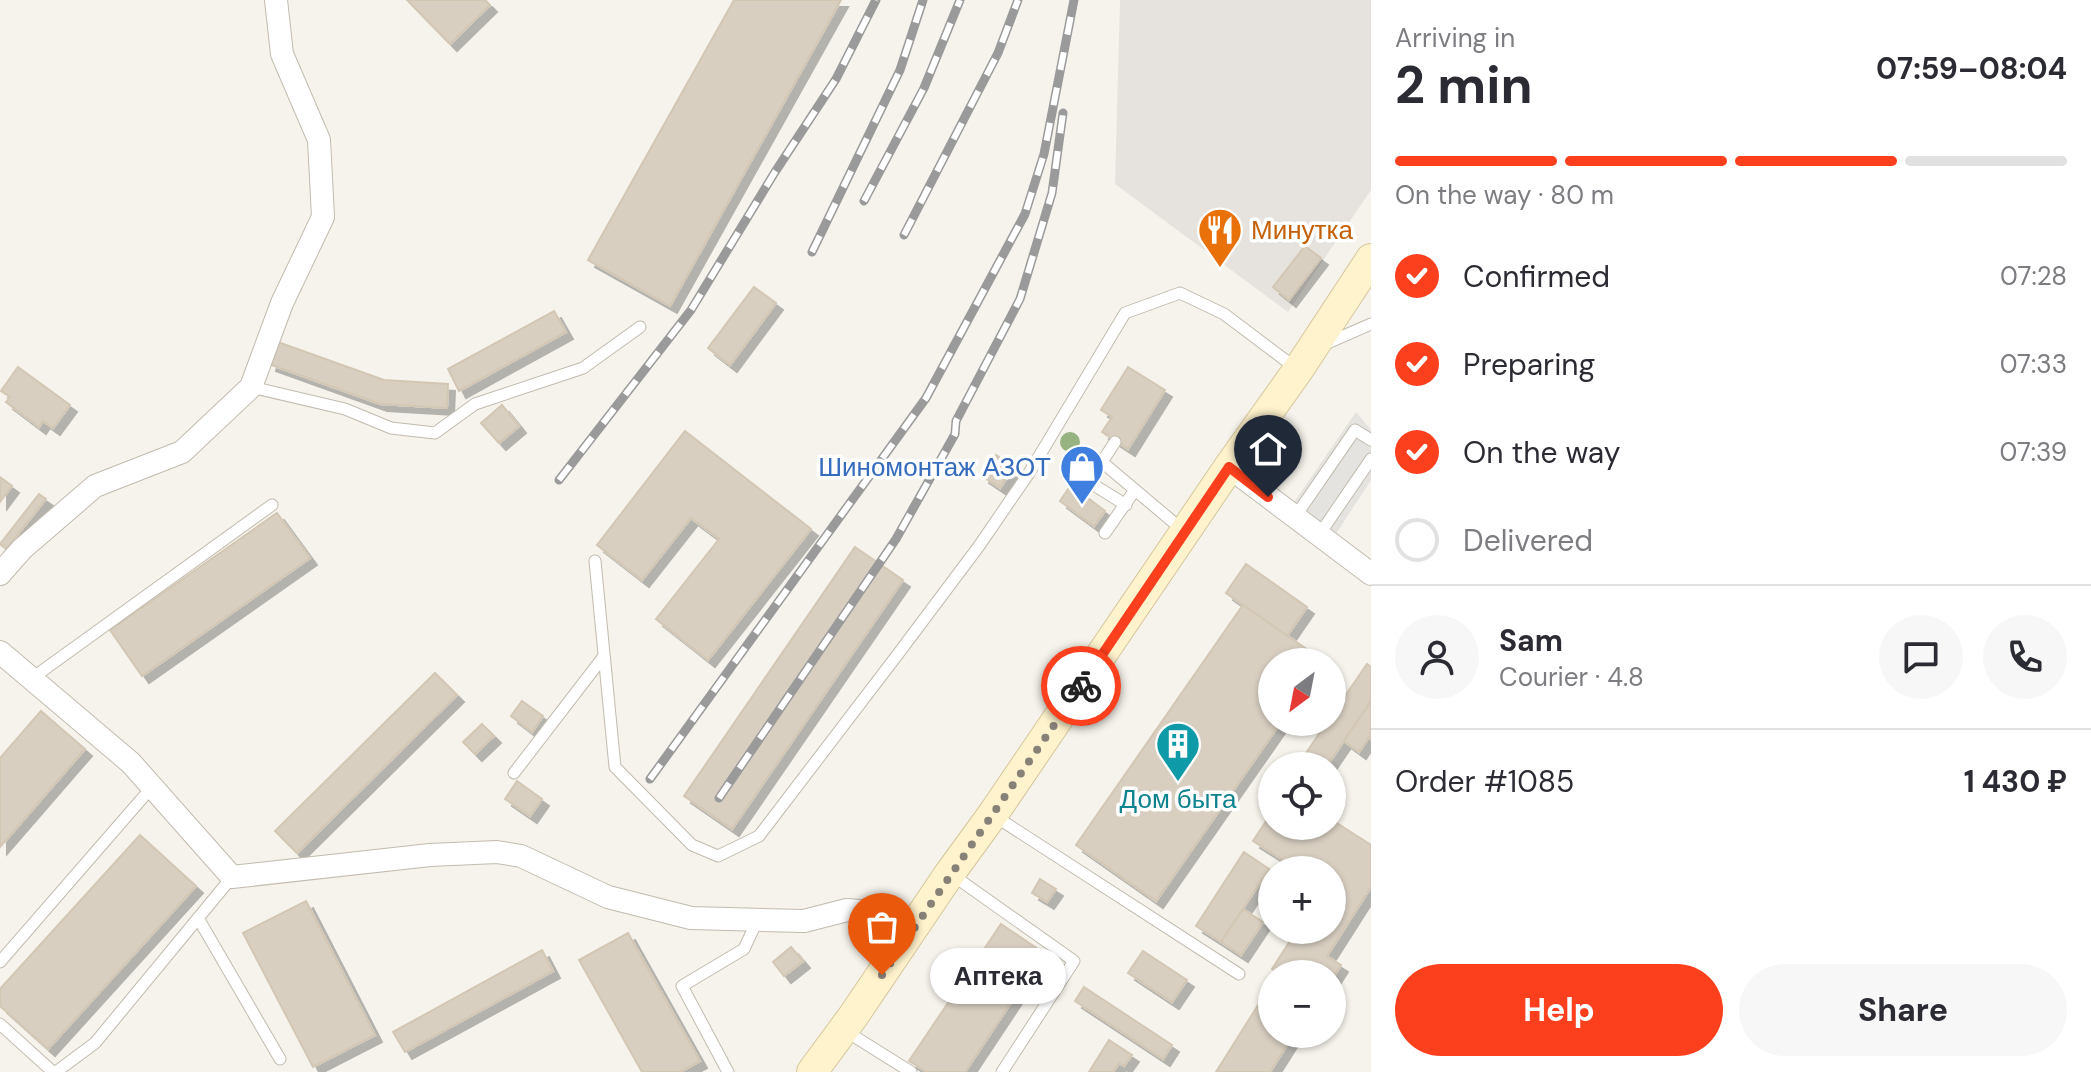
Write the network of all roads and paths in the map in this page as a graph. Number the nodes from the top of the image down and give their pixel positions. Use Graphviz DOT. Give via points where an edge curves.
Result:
graph roads {
  1 [pos="276,0"];
  2 [pos="1371,259"];
  3 [pos="1371,324"];
  4 [pos="640,327"];
  5 [pos="1304,360"];
  6 [pos="251,387"];
  7 [pos="1371,440"];
  8 [pos="1115,442"];
  9 [pos="1371,459"];
  10 [pos="1229,467"];
  11 [pos="1081,477"];
  12 [pos="1135,490"];
  13 [pos="272,505"];
  14 [pos="1126,505"];
  15 [pos="1295,517"];
  16 [pos="1105,533"];
  17 [pos="1185,533"];
  18 [pos="1319,535"];
  19 [pos="595,561"];
  20 [pos="0,574"];
  21 [pos="1371,574"];
  22 [pos="0,652"];
  23 [pos="604,656"];
  24 [pos="31,679"];
  25 [pos="514,773"];
  26 [pos="152,787"];
  27 [pos="993,814"];
  28 [pos="950,873"];
  29 [pos="232,877"];
  30 [pos="198,918"];
  31 [pos="758,919"];
  32 [pos="909,935"];
  33 [pos="0,962"];
  34 [pos="1239,974"];
  35 [pos="0,1024"];
  36 [pos="844,1029"];
  37 [pos="280,1059"];
  38 [pos="54,1072"];
  39 [pos="728,1072"];
  40 [pos="812,1072"];
  41 [pos="911,1072"];
  42 [pos="1002,1072"];
  1 -- 6 [label="street" via="282,54 319,140 323,217 282,303"];
  2 -- 5 [label="main road"];
  3 -- 5 [label="lane"];
  4 -- 6 [label="lane" via="583,368 475,404 435,433 391,428 345,409"];
  5 -- 10 [label="main road"];
  5 -- 23 [label="lane" via="1180,293 1125,313 979,546 759,836 718,856 692,845 615,767"];
  6 -- 20 [label="street" via="182,452 95,486"];
  7 -- 15 [label="lane" via="1355,430"];
  8 -- 12 [label="lane" via="1102,462"];
  9 -- 18 [label="lane"];
  10 -- 15 [label="street"];
  10 -- 17 [label="main road"];
  11 -- 14 [label="lane"];
  12 -- 14 [label="lane"];
  12 -- 17 [label="lane"];
  13 -- 24 [label="lane"];
  14 -- 16 [label="lane"];
  15 -- 18 [label="street"];
  17 -- 27 [label="main road"];
  18 -- 21 [label="street"];
  19 -- 23 [label="lane"];
  22 -- 24 [label="street"];
  23 -- 25 [label="lane"];
  24 -- 26 [label="street"];
  26 -- 29 [label="street"];
  26 -- 33 [label="lane"];
  27 -- 28 [label="main road"];
  27 -- 34 [label="lane"];
  28 -- 32 [label="main road"];
  28 -- 42 [label="lane" via="1074,961"];
  29 -- 30 [label="lane"];
  29 -- 31 [label="street" via="497,852 521,856 608,897 691,918"];
  30 -- 37 [label="lane"];
  30 -- 38 [label="lane" via="95,1043"];
  31 -- 32 [label="street" via="804,921 847,910 872,912"];
  31 -- 39 [label="lane" via="744,949 682,986"];
  32 -- 36 [label="main road"];
  35 -- 38 [label="lane"];
  36 -- 40 [label="main road"];
  36 -- 41 [label="lane"];
}
